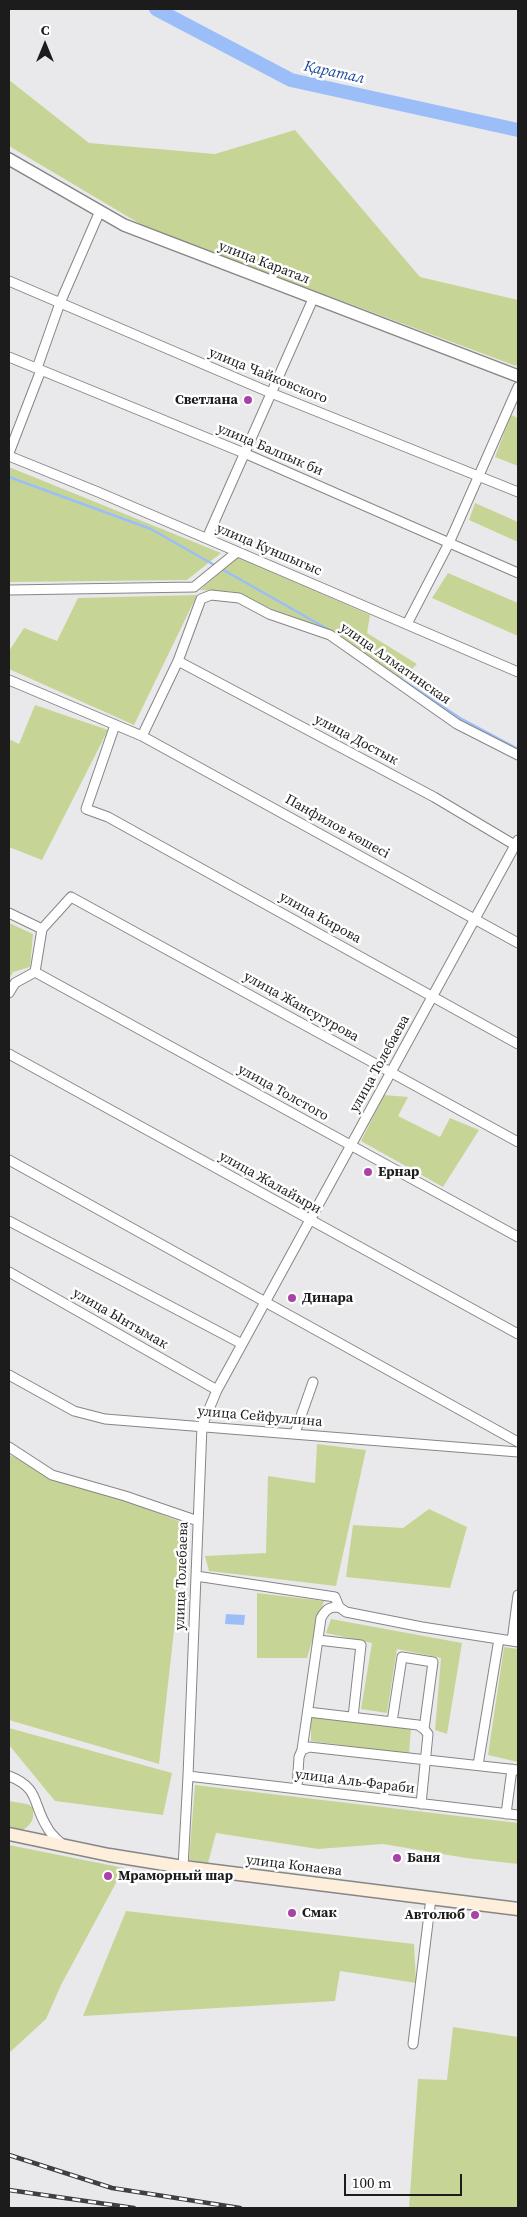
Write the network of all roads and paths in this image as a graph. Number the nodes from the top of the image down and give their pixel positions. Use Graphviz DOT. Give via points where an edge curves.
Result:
graph roads {
  1 [pos="9,159"];
  2 [pos="100,211"];
  3 [pos="9,281"];
  4 [pos="313,299"];
  5 [pos="60,303"];
  6 [pos="9,357"];
  7 [pos="39,369"];
  8 [pos="518,376"];
  9 [pos="518,387"];
  10 [pos="271,393"];
  11 [pos="244,454"];
  12 [pos="9,455"];
  13 [pos="479,474"];
  14 [pos="518,492"];
  15 [pos="207,538"];
  16 [pos="448,543"];
  17 [pos="237,552"];
  18 [pos="518,574"];
  19 [pos="9,590"];
  20 [pos="407,624"];
  21 [pos="178,661"];
  22 [pos="518,672"];
  23 [pos="9,680"];
  24 [pos="115,725"];
  25 [pos="142,736"];
  26 [pos="518,754"];
  27 [pos="517,844"];
  28 [pos="9,913"];
  29 [pos="476,920"];
  30 [pos="42,930"];
  31 [pos="518,943"];
  32 [pos="35,972"];
  33 [pos="9,993"];
  34 [pos="433,996"];
  35 [pos="518,1044"];
  36 [pos="9,1054"];
  37 [pos="392,1072"];
  38 [pos="518,1142"];
  39 [pos="351,1146"];
  40 [pos="9,1160"];
  41 [pos="310,1221"];
  42 [pos="9,1222"];
  43 [pos="518,1237"];
  44 [pos="9,1272"];
  45 [pos="265,1302"];
  46 [pos="518,1334"];
  47 [pos="242,1344"];
  48 [pos="9,1375"];
  49 [pos="313,1382"];
  50 [pos="217,1390"];
  51 [pos="202,1426"];
  52 [pos="296,1434"];
  53 [pos="518,1442"];
  54 [pos="9,1447"];
  55 [pos="518,1452"];
  56 [pos="198,1521"];
  57 [pos="196,1576"];
  58 [pos="518,1595"];
  59 [pos="339,1607"];
  60 [pos="500,1639"];
  61 [pos="318,1640"];
  62 [pos="515,1641"];
  63 [pos="308,1712"];
  64 [pos="353,1717"];
  65 [pos="392,1722"];
  66 [pos="424,1729"];
  67 [pos="302,1750"];
  68 [pos="426,1760"];
  69 [pos="478,1765"];
  70 [pos="515,1769"];
  71 [pos="9,1776"];
  72 [pos="188,1776"];
  73 [pos="297,1788"];
  74 [pos="421,1804"];
  75 [pos="506,1814"];
  76 [pos="518,1815"];
  77 [pos="9,1834"];
  78 [pos="63,1845"];
  79 [pos="183,1867"];
  80 [pos="431,1898"];
  81 [pos="518,1909"];
  82 [pos="413,2044"];
  1 -- 2 [label="street, улица Каратал"];
  2 -- 4 [label="street, улица Каратал" via="124,225"];
  2 -- 5 [label="street"];
  3 -- 5 [label="street, улица Чайковского"];
  4 -- 8 [label="street, улица Каратал"];
  4 -- 10 [label="street"];
  5 -- 7 [label="street"];
  5 -- 10 [label="street, улица Чайковского"];
  6 -- 7 [label="street, улица Балпык би"];
  7 -- 11 [label="street, улица Балпык би"];
  7 -- 12 [label="street"];
  9 -- 13 [label="street"];
  10 -- 11 [label="street"];
  10 -- 13 [label="street, улица Чайковского"];
  11 -- 15 [label="street"];
  11 -- 16 [label="street, улица Балпык би"];
  12 -- 15 [label="street, улица Куншыгыс"];
  13 -- 14 [label="street, улица Чайковского"];
  13 -- 16 [label="street"];
  15 -- 17 [label="street, улица Куншыгыс"];
  16 -- 18 [label="street, улица Балпык би"];
  16 -- 20 [label="street"];
  17 -- 19 [label="street" via="194,587"];
  17 -- 20 [label="street, улица Куншыгыс"];
  20 -- 22 [label="street, улица Куншыгыс"];
  21 -- 25 [label="street"];
  21 -- 26 [label="street, улица Алматинская" via="201,599 211,595 239,598 270,614 330,635 456,724"];
  21 -- 27 [label="street, улица Достык"];
  23 -- 24 [label="street, Панфилов көшесі"];
  24 -- 25 [label="street, Панфилов көшесі"];
  24 -- 34 [label="street, улица Кирова" via="86,808 108,817"];
  25 -- 29 [label="street, Панфилов көшесі"];
  27 -- 29 [label="street, улица Толебаева"];
  28 -- 30 [label="street"];
  29 -- 31 [label="street, Панфилов көшесі"];
  29 -- 34 [label="street, улица Толебаева"];
  30 -- 32 [label="street"];
  30 -- 37 [label="street, улица Жансугурова" via="71,897"];
  32 -- 33 [label="street" via="15,983"];
  32 -- 39 [label="street, улица Толстого"];
  34 -- 35 [label="street, улица Кирова"];
  34 -- 37 [label="street, улица Толебаева"];
  36 -- 41 [label="street, улица Жалайыри"];
  37 -- 38 [label="street, улица Жансугурова"];
  37 -- 39 [label="street, улица Толебаева"];
  39 -- 41 [label="street, улица Толебаева"];
  39 -- 43 [label="street, улица Толстого"];
  40 -- 45 [label="street"];
  41 -- 45 [label="street, улица Толебаева"];
  41 -- 46 [label="street, улица Жалайыри"];
  42 -- 47 [label="street"];
  44 -- 50 [label="street, улица Ынтымак"];
  45 -- 47 [label="street, улица Толебаева"];
  45 -- 53 [label="street"];
  47 -- 50 [label="street, улица Толебаева"];
  48 -- 51 [label="street, улица Сейфуллина" via="74,1411 105,1419"];
  49 -- 52 [label="street"];
  50 -- 51 [label="street, улица Толебаева"];
  51 -- 52 [label="street, улица Сейфуллина"];
  51 -- 56 [label="street, улица Толебаева"];
  52 -- 55 [label="street, улица Сейфуллина"];
  54 -- 56 [label="street" via="52,1475"];
  56 -- 57 [label="street, улица Толебаева"];
  57 -- 59 [label="street" via="335,1597"];
  57 -- 72 [label="street, улица Толебаева"];
  58 -- 62 [label="street"];
  59 -- 60 [label="street" via="346,1612"];
  59 -- 61 [label="street" via="325,1611"];
  60 -- 62 [label="street"];
  60 -- 69 [label="street"];
  61 -- 63 [label="street"];
  61 -- 64 [label="street" via="361,1645"];
  63 -- 64 [label="street"];
  63 -- 67 [label="street"];
  64 -- 65 [label="street"];
  65 -- 66 [label="street" via="418,1725"];
  65 -- 66 [label="street" via="402,1656 433,1662"];
  66 -- 68 [label="street" via="428,1734"];
  67 -- 68 [label="street" via="309,1747"];
  67 -- 73 [label="street"];
  68 -- 69 [label="street"];
  68 -- 74 [label="street"];
  69 -- 70 [label="street"];
  70 -- 75 [label="street"];
  71 -- 78 [label="street" via="25,1783 36,1799 47,1828"];
  72 -- 73 [label="street, улица Аль-Фараби"];
  72 -- 79 [label="street, улица Толебаева"];
  73 -- 74 [label="street, улица Аль-Фараби"];
  74 -- 75 [label="street, улица Аль-Фараби"];
  75 -- 76 [label="street, улица Аль-Фараби"];
  77 -- 78 [label="main road, улица Конаева"];
  78 -- 79 [label="main road, улица Конаева"];
  79 -- 80 [label="main road, улица Конаева"];
  80 -- 81 [label="main road, улица Конаева"];
  80 -- 82 [label="street"];
}
